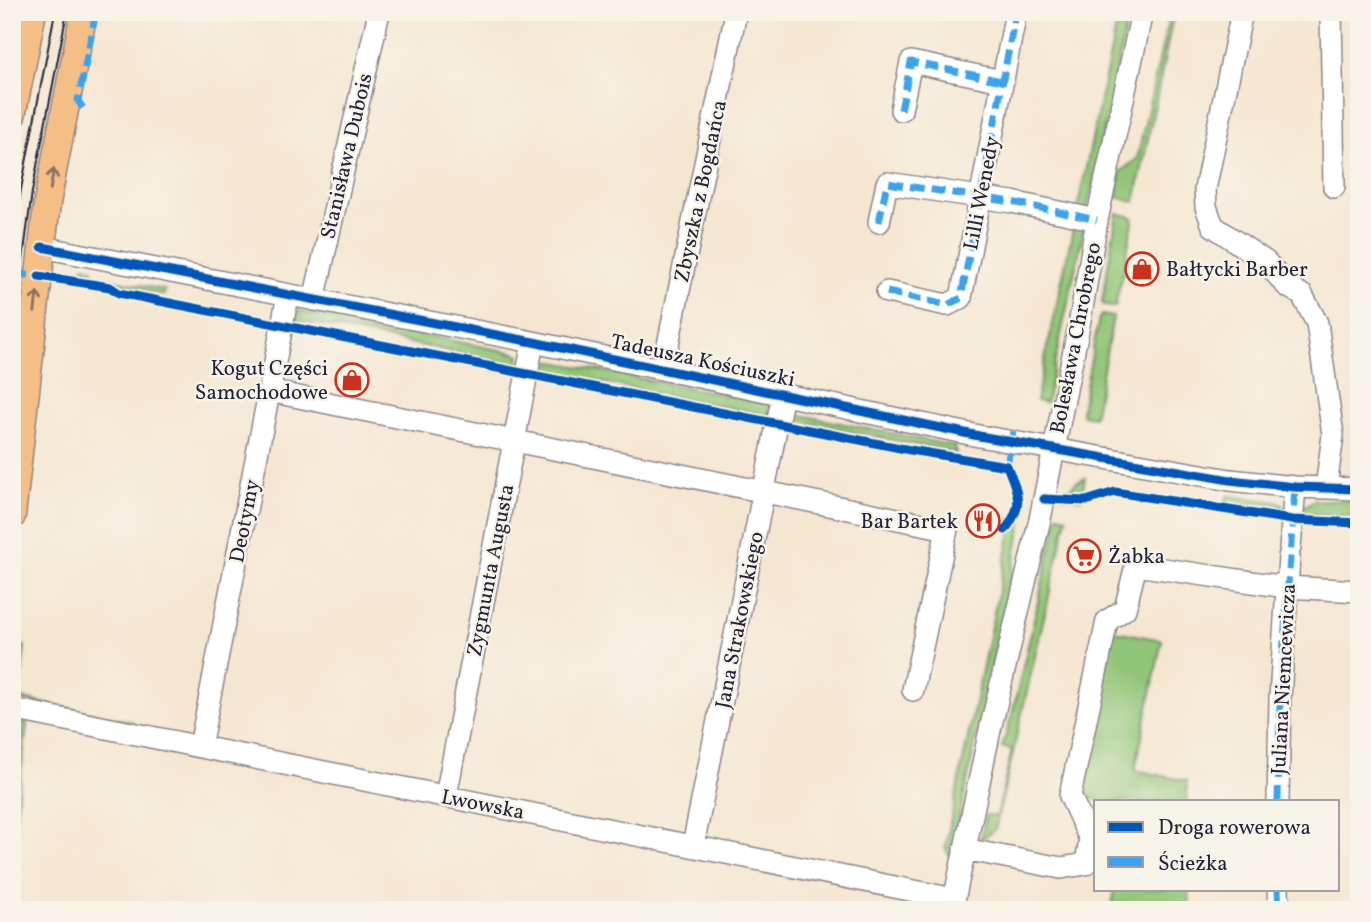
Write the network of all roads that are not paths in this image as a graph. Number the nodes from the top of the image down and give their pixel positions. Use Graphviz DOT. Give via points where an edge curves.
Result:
graph roads {
  1 [pos="33,12"];
  2 [pos="84,12"];
  3 [pos="379,12"];
  4 [pos="736,12"];
  5 [pos="1016,12"];
  6 [pos="1142,12"];
  7 [pos="1242,12"];
  8 [pos="1331,12"];
  9 [pos="1002,81"];
  10 [pos="901,110"];
  11 [pos="12,116"];
  12 [pos="1334,187"];
  13 [pos="979,196"];
  14 [pos="1097,220"];
  15 [pos="878,222"];
  16 [pos="42,247"];
  17 [pos="887,292"];
  18 [pos="288,295"];
  19 [pos="314,300"];
  20 [pos="533,342"];
  21 [pos="663,369"];
  22 [pos="269,391"];
  23 [pos="783,394"];
  24 [pos="516,440"];
  25 [pos="1053,449"];
  26 [pos="1295,487"];
  27 [pos="1326,488"];
  28 [pos="1359,489"];
  29 [pos="765,491"];
  30 [pos="12,516"];
  31 [pos="1286,587"];
  32 [pos="1359,592"];
  33 [pos="913,690"];
  34 [pos="12,709"];
  35 [pos="200,747"];
  36 [pos="446,796"];
  37 [pos="1278,800"];
  38 [pos="693,846"];
  39 [pos="964,849"];
  40 [pos="1278,890"];
  41 [pos="953,904"];
  42 [pos="1279,910"];
  1 -- 11 [label="main road"];
  16 -- 2 [label="main road, one-way"];
  3 -- 19 [label="street, Stanisława Dubois"];
  4 -- 21 [label="street, Zbyszka z Bogdańca"];
  5 -- 9 [label="street, Lilli Wenedy"];
  6 -- 14 [label="street, Bolesława Chrobrego"];
  7 -- 27 [label="street" via="1205,189 1206,207 1213,226 1266,262 1287,286 1302,295 1317,323 1333,435"];
  8 -- 12 [label="street"];
  9 -- 10 [label="street" via="911,62"];
  9 -- 13 [label="street, Lilli Wenedy"];
  13 -- 14 [label="street"];
  13 -- 15 [label="street" via="887,183"];
  13 -- 17 [label="street, Lilli Wenedy" via="961,298 947,304"];
  14 -- 25 [label="street, Bolesława Chrobrego"];
  16 -- 18 [label="street, Tadeusza Kościuszki"];
  30 -- 16 [label="main road, one-way"];
  18 -- 19 [label="street, Tadeusza Kościuszki"];
  18 -- 22 [label="street, Deotymy"];
  19 -- 20 [label="street, Tadeusza Kościuszki"];
  20 -- 21 [label="street, Tadeusza Kościuszki"];
  20 -- 24 [label="street, Zygmunta Augusta"];
  21 -- 23 [label="street, Tadeusza Kościuszki"];
  22 -- 24 [label="street"];
  22 -- 35 [label="street, Deotymy"];
  23 -- 25 [label="street, Tadeusza Kościuszki"];
  23 -- 29 [label="street, Jana Strakowskiego"];
  24 -- 29 [label="street"];
  24 -- 36 [label="street, Zygmunta Augusta"];
  25 -- 26 [label="street, Tadeusza Kościuszki"];
  25 -- 39 [label="street, Bolesława Chrobrego"];
  26 -- 27 [label="street, Tadeusza Kościuszki"];
  26 -- 31 [label="street, Juliana Niemcewicza"];
  27 -- 28 [label="street, Tadeusza Kościuszki"];
  29 -- 33 [label="street" via="947,529"];
  29 -- 38 [label="street, Jana Strakowskiego"];
  31 -- 32 [label="street"];
  31 -- 37 [label="street, Juliana Niemcewicza"];
  31 -- 39 [label="street" via="1136,565 1125,609 1107,621 1070,796 1090,839 1086,864 1061,868"];
  34 -- 35 [label="street, Lwowska"];
  35 -- 36 [label="street, Lwowska"];
  36 -- 38 [label="street, Lwowska"];
  38 -- 41 [label="street, Lwowska"];
  39 -- 41 [label="street, Bolesława Chrobrego"];
  40 -- 42 [label="street"];
}
